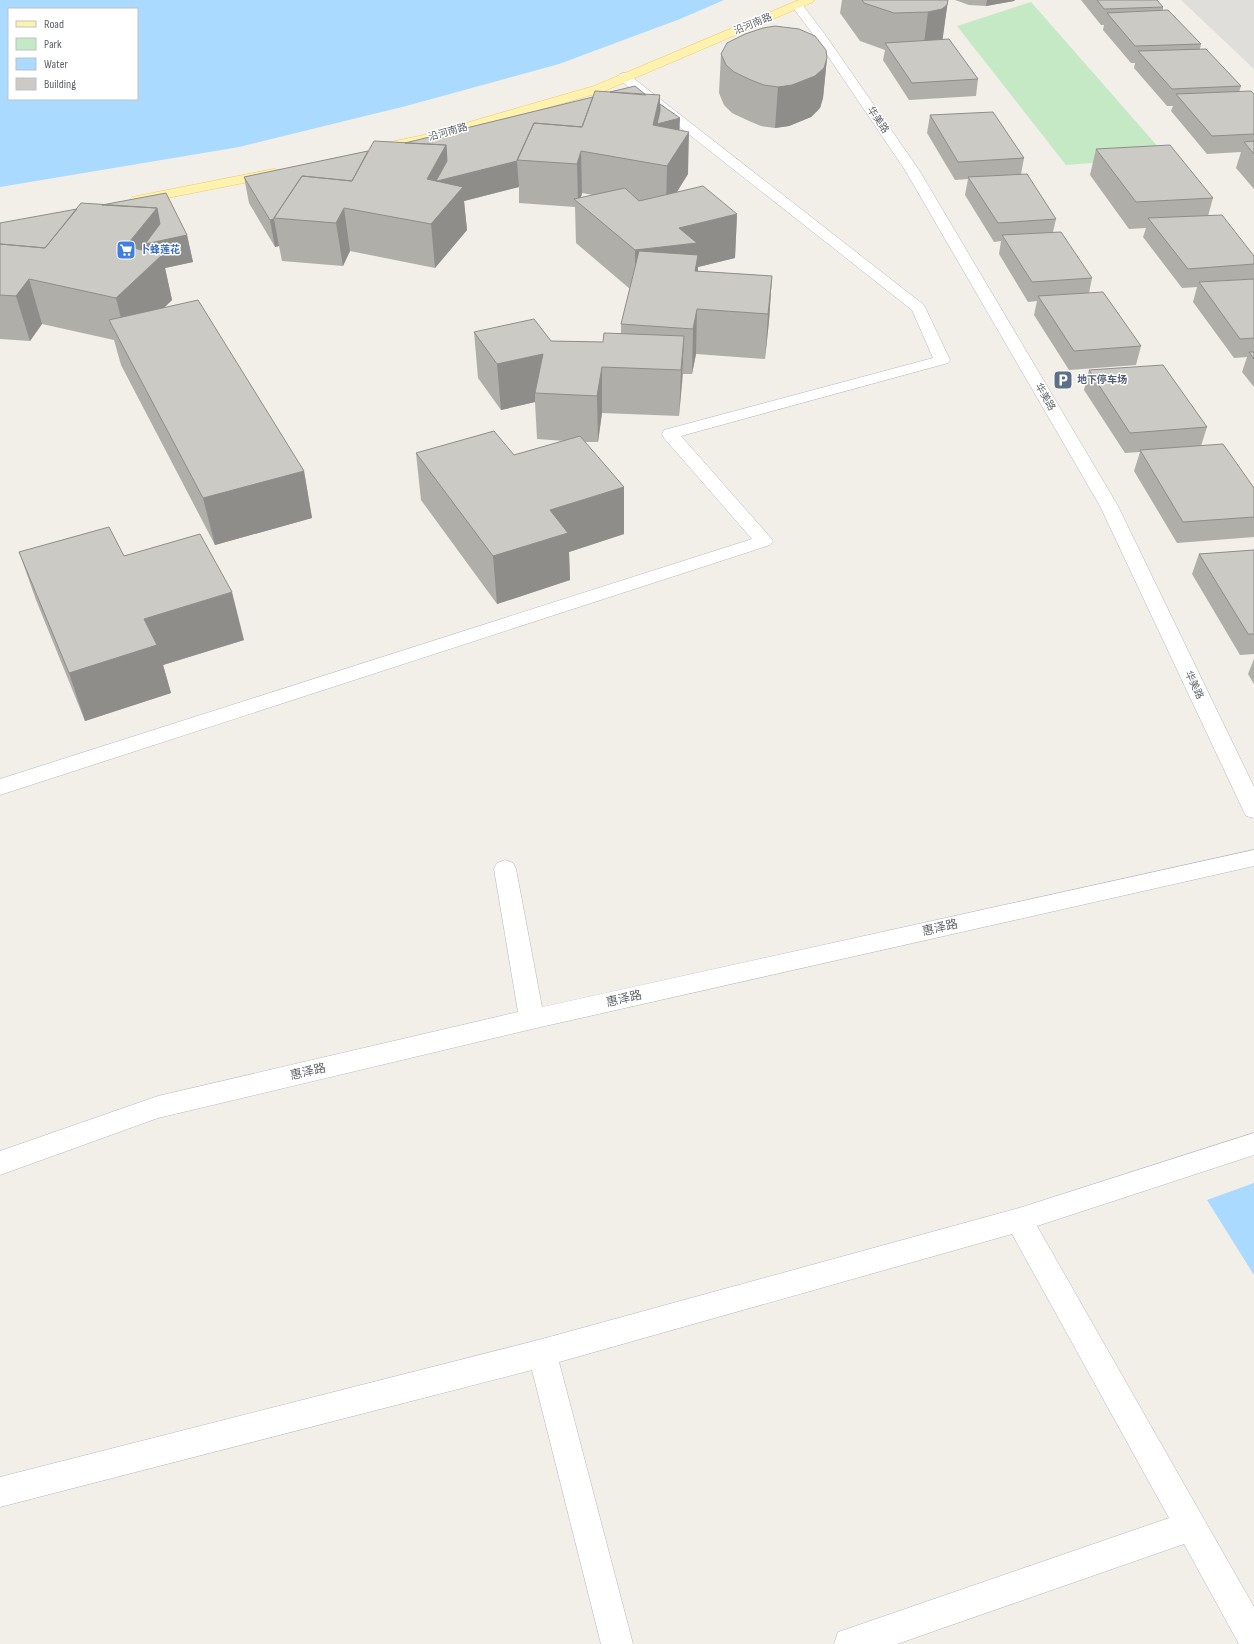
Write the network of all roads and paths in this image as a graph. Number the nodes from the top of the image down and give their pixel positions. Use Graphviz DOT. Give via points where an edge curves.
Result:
graph roads {
  1 [pos="803,3"];
  2 [pos="624,77"];
  3 [pos="365,152"];
  4 [pos="289,169"];
  5 [pos="126,202"];
  6 [pos="0,787"];
  7 [pos="1254,810"];
  8 [pos="1254,858"];
  9 [pos="505,869"];
  10 [pos="532,1019"];
  11 [pos="1254,1144"];
  12 [pos="0,1163"];
  13 [pos="1019,1220"];
  14 [pos="542,1353"];
  15 [pos="0,1492"];
  16 [pos="1191,1526"];
  17 [pos="1254,1639"];
  18 [pos="617,1644"];
  19 [pos="850,1644"];
  1 -- 2 [label="main road, 沿河南路"];
  1 -- 7 [label="street, 华美路" via="822,38 912,170 1109,506"];
  2 -- 3 [label="main road, 沿河南路" via="598,89 426,138"];
  2 -- 6 [label="street" via="919,308 942,360 670,434 764,541"];
  4 -- 5 [label="main road"];
  8 -- 10 [label="street, 惠泽路"];
  9 -- 10 [label="street"];
  10 -- 12 [label="street, 惠泽路" via="158,1107"];
  11 -- 13 [label="street"];
  13 -- 14 [label="street"];
  13 -- 16 [label="street"];
  14 -- 15 [label="street"];
  14 -- 18 [label="street"];
  16 -- 17 [label="street"];
  16 -- 19 [label="street"];
}
